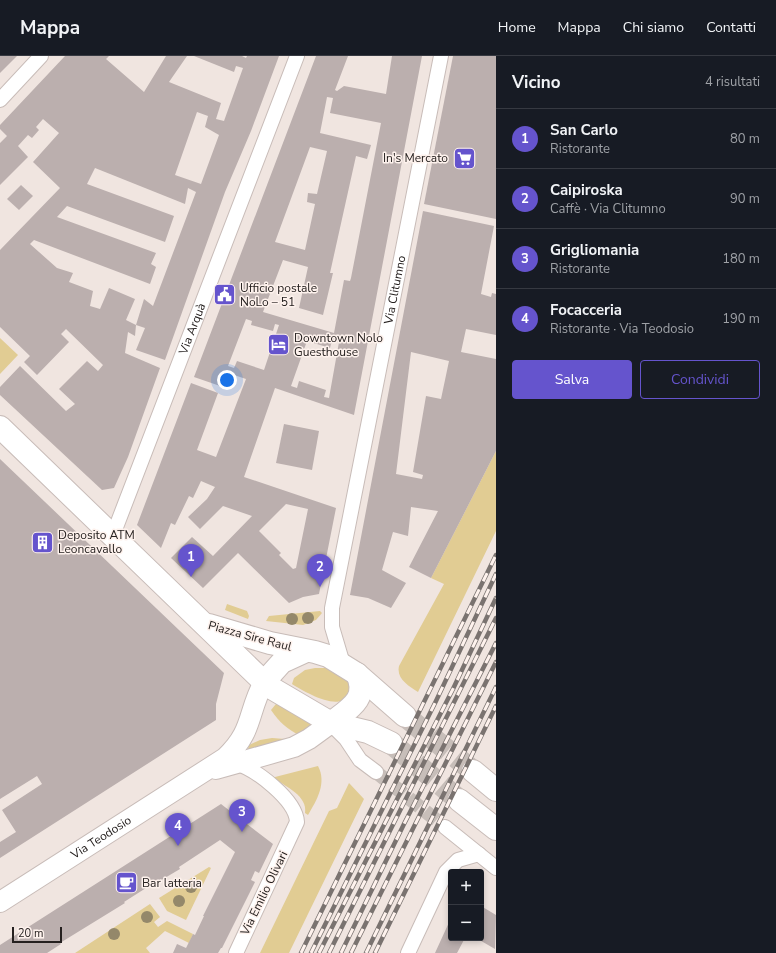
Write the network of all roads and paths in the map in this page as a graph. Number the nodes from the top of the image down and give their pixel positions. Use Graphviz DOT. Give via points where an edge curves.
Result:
graph roads {
  1 [pos="41,56"];
  2 [pos="297,56"];
  3 [pos="441,56"];
  4 [pos="0,100"];
  5 [pos="0,427"];
  6 [pos="114,535"];
  7 [pos="204,623"];
  8 [pos="306,651"];
  9 [pos="350,669"];
  10 [pos="264,682"];
  11 [pos="405,716"];
  12 [pos="331,724"];
  13 [pos="390,743"];
  14 [pos="235,763"];
  15 [pos="473,771"];
  16 [pos="376,772"];
  17 [pos="203,773"];
  18 [pos="496,790"];
  19 [pos="459,800"];
  20 [pos="445,827"];
  21 [pos="496,828"];
  22 [pos="478,854"];
  23 [pos="496,868"];
  24 [pos="0,902"];
  25 [pos="236,953"];
  26 [pos="408,953"];
  1 -- 4 [label="street"];
  2 -- 6 [label="street, Via Arquà"];
  3 -- 9 [label="street, Via Clitumno" via="334,593 332,627"];
  5 -- 6 [label="main road"];
  6 -- 7 [label="main road"];
  7 -- 8 [label="main road, Piazza Sire Raul" via="258,640"];
  7 -- 10 [label="main road, Piazza Sire Raul"];
  8 -- 9 [label="main road, Piazza Sire Raul" via="326,655"];
  8 -- 10 [label="main road, Piazza Sire Raul" via="282,662"];
  9 -- 11 [label="main road, Piazza Sire Raul"];
  9 -- 12 [label="main road" via="362,686 360,696"];
  10 -- 12 [label="main road, Piazza Sire Raul"];
  10 -- 17 [label="street, Piazza Sire Raul" via="259,690 249,725 240,742 225,758"];
  12 -- 13 [label="main road, Piazza Sire Raul" via="368,732"];
  12 -- 14 [label="street" via="294,747"];
  12 -- 16 [label="street" via="346,739 360,760"];
  14 -- 17 [label="street"];
  14 -- 25 [label="street, Via Emilio Olivari" via="250,769 289,802 297,818 293,833"];
  15 -- 18 [label="main road"];
  17 -- 24 [label="street, Via Teodosio"];
  19 -- 21 [label="main road"];
  20 -- 22 [label="street"];
  22 -- 23 [label="street"];
  22 -- 26 [label="street" via="458,860 446,872"];
}
